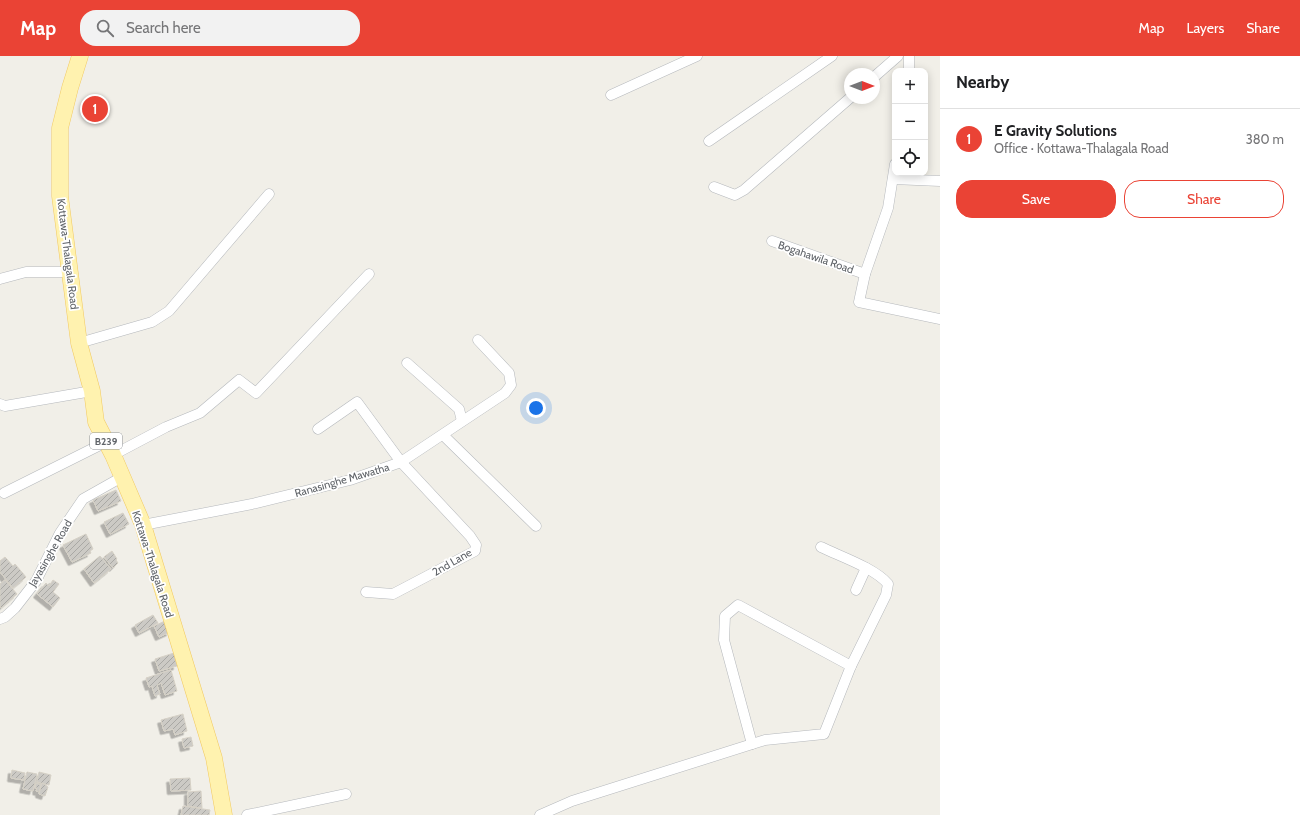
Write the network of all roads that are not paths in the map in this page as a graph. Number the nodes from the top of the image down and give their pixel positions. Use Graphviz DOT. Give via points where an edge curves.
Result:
graph roads {
  1 [pos="80,56"];
  2 [pos="697,56"];
  3 [pos="832,56"];
  4 [pos="898,56"];
  5 [pos="909,56"];
  6 [pos="909,68"];
  7 [pos="880,72"];
  8 [pos="611,95"];
  9 [pos="844,103"];
  10 [pos="709,141"];
  11 [pos="893,176"];
  12 [pos="893,179"];
  13 [pos="940,181"];
  14 [pos="714,187"];
  15 [pos="269,194"];
  16 [pos="772,241"];
  17 [pos="70,272"];
  18 [pos="369,274"];
  19 [pos="865,274"];
  20 [pos="0,279"];
  21 [pos="940,319"];
  22 [pos="478,340"];
  23 [pos="79,343"];
  24 [pos="407,363"];
  25 [pos="92,391"];
  26 [pos="2,406"];
  27 [pos="462,421"];
  28 [pos="318,429"];
  29 [pos="443,435"];
  30 [pos="110,449"];
  31 [pos="401,462"];
  32 [pos="122,477"];
  33 [pos="4,493"];
  34 [pos="143,525"];
  35 [pos="536,526"];
  36 [pos="820,547"];
  37 [pos="866,568"];
  38 [pos="856,590"];
  39 [pos="366,592"];
  40 [pos="2,616"];
  41 [pos="851,666"];
  42 [pos="752,744"];
  43 [pos="224,815"];
  44 [pos="247,815"];
  45 [pos="269,815"];
  46 [pos="540,815"];
  1 -- 17 [label="main road, Kottawa-Thalagala Road / B239" via="60,128 60,196"];
  2 -- 8 [label="street"];
  3 -- 10 [label="street"];
  4 -- 7 [label="street"];
  5 -- 6 [label="street"];
  9 -- 14 [label="street" via="744,190 735,195"];
  11 -- 12 [label="street, Bogahawila Road"];
  12 -- 13 [label="street"];
  12 -- 19 [label="street, Bogahawila Road" via="888,208"];
  15 -- 23 [label="street" via="169,311 152,322"];
  16 -- 19 [label="street, Bogahawila Road"];
  17 -- 20 [label="street" via="26,272"];
  17 -- 23 [label="main road, Kottawa-Thalagala Road / B239"];
  18 -- 30 [label="street" via="256,393 239,380 200,413"];
  19 -- 21 [label="street" via="859,302"];
  22 -- 27 [label="street, Ranasinghe Mawatha" via="509,373 511,385 505,393"];
  23 -- 25 [label="main road, Kottawa-Thalagala Road / B239"];
  24 -- 27 [label="street" via="459,408"];
  25 -- 26 [label="street"];
  25 -- 30 [label="main road, Kottawa-Thalagala Road / B239" via="96,422"];
  27 -- 29 [label="street, Ranasinghe Mawatha"];
  28 -- 31 [label="street" via="357,402"];
  29 -- 31 [label="street, Ranasinghe Mawatha"];
  29 -- 35 [label="street"];
  30 -- 32 [label="main road, Kottawa-Thalagala Road / B239"];
  30 -- 33 [label="street"];
  31 -- 34 [label="street, Ranasinghe Mawatha" via="350,480 252,504"];
  31 -- 39 [label="street, 2nd Lane" via="470,536 476,545 475,551 393,594"];
  32 -- 34 [label="main road, Kottawa-Thalagala Road / B239"];
  32 -- 40 [label="street, Jayasinghe Road" via="83,499 60,533 36,581 15,608"];
  34 -- 43 [label="main road, Kottawa-Thalagala Road / B239" via="214,758"];
  36 -- 37 [label="street"];
  37 -- 38 [label="street"];
  37 -- 41 [label="street" via="883,578 888,584 888,590"];
  41 -- 42 [label="street" via="824,734 765,740"];
  41 -- 42 [label="street" via="738,605 729,612 725,616 724,640"];
  42 -- 46 [label="street" via="572,801"];
  44 -- 45 [label="street" via="343,798"];
}
